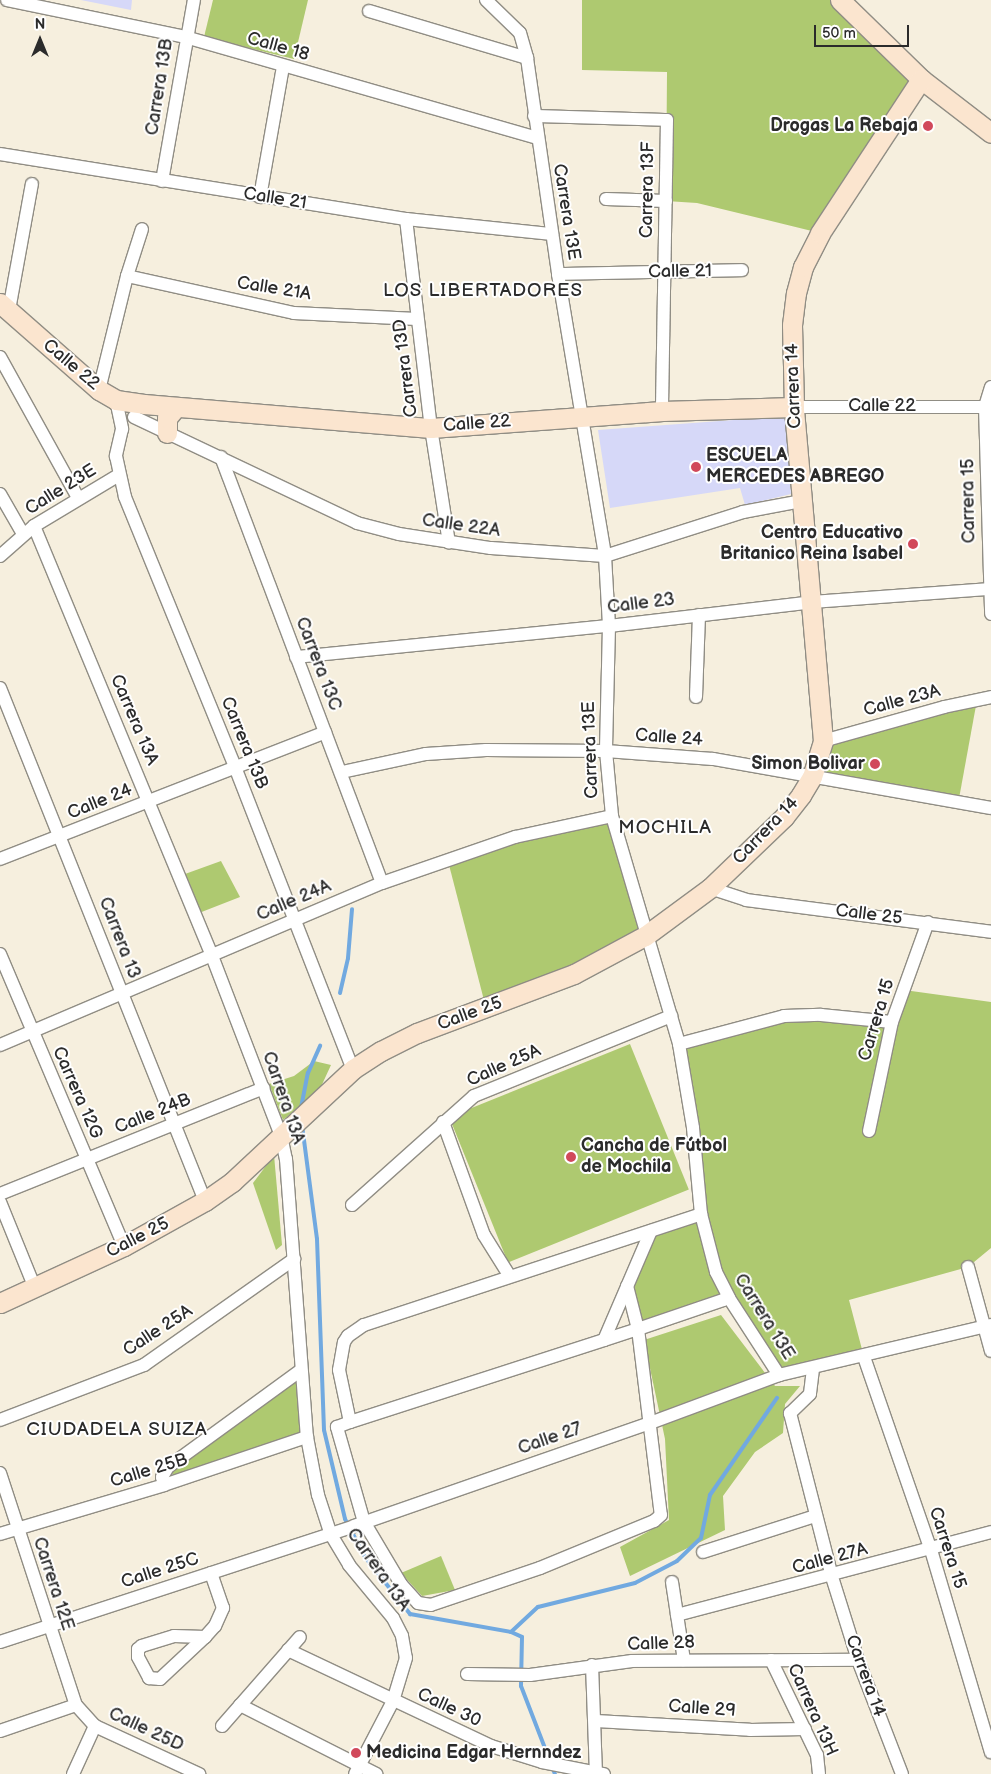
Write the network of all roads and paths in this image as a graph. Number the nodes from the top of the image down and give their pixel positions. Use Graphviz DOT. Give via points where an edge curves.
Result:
graph roads {
  1 [pos="7,0"];
  2 [pos="194,0"];
  3 [pos="486,0"];
  4 [pos="840,0"];
  5 [pos="369,11"];
  6 [pos="185,38"];
  7 [pos="526,58"];
  8 [pos="283,67"];
  9 [pos="922,79"];
  10 [pos="534,116"];
  11 [pos="991,133"];
  12 [pos="538,138"];
  13 [pos="0,154"];
  14 [pos="162,181"];
  15 [pos="32,184"];
  16 [pos="260,197"];
  17 [pos="606,199"];
  18 [pos="666,201"];
  19 [pos="406,219"];
  20 [pos="142,229"];
  21 [pos="552,234"];
  22 [pos="742,270"];
  23 [pos="663,272"];
  24 [pos="558,274"];
  25 [pos="127,276"];
  26 [pos="4,306"];
  27 [pos="418,319"];
  28 [pos="0,357"];
  29 [pos="991,387"];
  30 [pos="99,390"];
  31 [pos="116,400"];
  32 [pos="794,407"];
  33 [pos="988,407"];
  34 [pos="175,408"];
  35 [pos="139,411"];
  36 [pos="662,411"];
  37 [pos="584,417"];
  38 [pos="431,428"];
  39 [pos="122,429"];
  40 [pos="167,433"];
  41 [pos="221,457"];
  42 [pos="119,475"];
  43 [pos="0,494"];
  44 [pos="78,498"];
  45 [pos="801,501"];
  46 [pos="34,526"];
  47 [pos="23,534"];
  48 [pos="449,543"];
  49 [pos="0,556"];
  50 [pos="605,556"];
  51 [pos="990,590"];
  52 [pos="812,602"];
  53 [pos="991,614"];
  54 [pos="699,615"];
  55 [pos="608,626"];
  56 [pos="296,657"];
  57 [pos="0,688"];
  58 [pos="696,697"];
  59 [pos="991,697"];
  60 [pos="325,732"];
  61 [pos="823,741"];
  62 [pos="606,751"];
  63 [pos="235,767"];
  64 [pos="342,772"];
  65 [pos="812,777"];
  66 [pos="149,801"];
  67 [pos="991,808"];
  68 [pos="612,816"];
  69 [pos="60,836"];
  70 [pos="0,859"];
  71 [pos="382,883"];
  72 [pos="710,888"];
  73 [pos="295,919"];
  74 [pos="928,922"];
  75 [pos="991,932"];
  76 [pos="645,936"];
  77 [pos="0,954"];
  78 [pos="212,956"];
  79 [pos="121,994"];
  80 [pos="671,1016"];
  81 [pos="892,1022"];
  82 [pos="31,1033"];
  83 [pos="679,1044"];
  84 [pos="0,1045"];
  85 [pos="353,1069"];
  86 [pos="264,1088"];
  87 [pos="443,1122"];
  88 [pos="172,1125"];
  89 [pos="287,1130"];
  90 [pos="870,1131"];
  91 [pos="87,1159"];
  92 [pos="0,1194"];
  93 [pos="205,1201"];
  94 [pos="0,1202"];
  95 [pos="352,1205"];
  96 [pos="702,1214"];
  97 [pos="651,1231"];
  98 [pos="124,1246"];
  99 [pos="294,1259"];
  100 [pos="968,1267"];
  101 [pos="509,1275"];
  102 [pos="627,1286"];
  103 [pos="35,1288"];
  104 [pos="728,1298"];
  105 [pos="0,1303"];
  106 [pos="988,1326"];
  107 [pos="638,1329"];
  108 [pos="604,1340"];
  109 [pos="991,1352"];
  110 [pos="864,1357"];
  111 [pos="813,1369"];
  112 [pos="301,1370"];
  113 [pos="779,1375"];
  114 [pos="0,1420"];
  115 [pos="350,1422"];
  116 [pos="650,1423"];
  117 [pos="307,1437"];
  118 [pos="0,1473"];
  119 [pos="164,1485"];
  120 [pos="815,1516"];
  121 [pos="359,1524"];
  122 [pos="17,1528"];
  123 [pos="335,1531"];
  124 [pos="991,1532"];
  125 [pos="0,1534"];
  126 [pos="930,1550"];
  127 [pos="702,1552"];
  128 [pos="211,1573"];
  129 [pos="832,1577"];
  130 [pos="672,1582"];
  131 [pos="677,1615"];
  132 [pos="48,1626"];
  133 [pos="205,1637"];
  134 [pos="300,1637"];
  135 [pos="0,1642"];
  136 [pos="288,1650"];
  137 [pos="684,1660"];
  138 [pos="771,1660"];
  139 [pos="858,1660"];
  140 [pos="592,1666"];
  141 [pos="466,1674"];
  142 [pos="393,1701"];
  143 [pos="76,1705"];
  144 [pos="240,1705"];
  145 [pos="596,1721"];
  146 [pos="95,1726"];
  147 [pos="222,1726"];
  148 [pos="805,1729"];
  149 [pos="0,1731"];
  150 [pos="991,1752"];
  151 [pos="357,1770"];
  152 [pos="600,1773"];
  153 [pos="73,1774"];
  154 [pos="199,1774"];
  155 [pos="376,1774"];
  156 [pos="819,1774"];
  157 [pos="902,1774"];
  1 -- 6 [label="street, Calle 18"];
  2 -- 6 [label="street, Carrera 13B"];
  3 -- 7 [label="street, Carrera 13E" via="520,33"];
  4 -- 9 [label="street"];
  5 -- 7 [label="street"];
  6 -- 8 [label="street, Calle 18"];
  6 -- 14 [label="street, Carrera 13B"];
  7 -- 10 [label="street, Carrera 13E"];
  8 -- 12 [label="street, Calle 18"];
  8 -- 16 [label="street"];
  9 -- 11 [label="street"];
  9 -- 32 [label="street, Carrera 14" via="820,232 803,267 792,325"];
  10 -- 12 [label="street, Carrera 13E"];
  10 -- 18 [label="street, Carrera 13F" via="667,120"];
  12 -- 21 [label="street, Carrera 13E"];
  13 -- 14 [label="street, Calle 21"];
  14 -- 16 [label="street, Calle 21"];
  15 -- 26 [label="street"];
  16 -- 19 [label="street, Calle 21"];
  17 -- 18 [label="street"];
  18 -- 23 [label="street, Carrera 13F"];
  19 -- 21 [label="street, Calle 21"];
  19 -- 27 [label="street, Carrera 13D"];
  20 -- 25 [label="street"];
  21 -- 24 [label="street, Carrera 13E"];
  22 -- 23 [label="street, Calle 21"];
  23 -- 24 [label="street, Calle 21"];
  23 -- 36 [label="street, Carrera 13F"];
  24 -- 37 [label="street, Carrera 13E"];
  25 -- 27 [label="street, Calle 21A" via="294,313"];
  25 -- 30 [label="street"];
  26 -- 30 [label="street, Calle 22"];
  27 -- 38 [label="street, Carrera 13D"];
  28 -- 44 [label="street"];
  29 -- 33 [label="street, Carrera 15"];
  30 -- 31 [label="street, Calle 22"];
  31 -- 35 [label="street, Calle 22"];
  31 -- 39 [label="street, Carrera 13B"];
  32 -- 33 [label="street, Calle 22"];
  32 -- 36 [label="street, Calle 22"];
  32 -- 45 [label="street, Carrera 14"];
  33 -- 51 [label="street, Carrera 15"];
  34 -- 35 [label="street, Calle 22"];
  34 -- 38 [label="street, Calle 22"];
  34 -- 40 [label="street" via="167,418"];
  35 -- 39 [label="street"];
  35 -- 40 [label="street, Calle 22A"];
  36 -- 37 [label="street, Calle 22"];
  37 -- 38 [label="street, Calle 22"];
  37 -- 50 [label="street, Carrera 13E"];
  38 -- 48 [label="street, Carrera 13D"];
  39 -- 42 [label="street, Carrera 13B" via="116,456"];
  40 -- 41 [label="street, Calle 22A"];
  41 -- 48 [label="street, Calle 22A" via="357,523"];
  41 -- 56 [label="street, Carrera 13C"];
  42 -- 44 [label="street, Calle 23E"];
  42 -- 63 [label="street, Carrera 13B" via="125,497"];
  43 -- 47 [label="street"];
  44 -- 46 [label="street, Calle 23E"];
  45 -- 50 [label="street, Calle 22A" via="743,512"];
  45 -- 52 [label="street, Carrera 14"];
  46 -- 47 [label="street, Calle 23E"];
  46 -- 66 [label="street, Carrera 13A"];
  47 -- 49 [label="street, Calle 23E"];
  48 -- 50 [label="street, Calle 22A" via="549,554"];
  50 -- 55 [label="street, Carrera 13E"];
  51 -- 52 [label="street, Calle 23"];
  51 -- 53 [label="street, Carrera 15"];
  52 -- 54 [label="street, Calle 23"];
  52 -- 61 [label="street, Carrera 14"];
  54 -- 55 [label="street, Calle 23"];
  54 -- 58 [label="street"];
  55 -- 56 [label="street, Calle 23"];
  55 -- 62 [label="street, Carrera 13E"];
  56 -- 60 [label="street, Carrera 13C"];
  57 -- 69 [label="street, Carrera 13"];
  59 -- 61 [label="street, Calle 23A"];
  60 -- 63 [label="street, Calle 24"];
  60 -- 64 [label="street, Carrera 13C"];
  61 -- 65 [label="street, Carrera 14"];
  62 -- 64 [label="street, Calle 24" via="486,750 435,754"];
  62 -- 65 [label="street, Calle 24" via="713,759"];
  62 -- 68 [label="street, Carrera 13E"];
  63 -- 66 [label="street, Calle 24"];
  63 -- 73 [label="street, Carrera 13B"];
  64 -- 71 [label="street, Carrera 13C"];
  65 -- 67 [label="street, Calle 24"];
  65 -- 72 [label="street, Carrera 14" via="784,817"];
  66 -- 69 [label="street, Calle 24"];
  66 -- 78 [label="street, Carrera 13A"];
  68 -- 71 [label="street, Calle 24A" via="515,837"];
  68 -- 76 [label="street, Carrera 13E"];
  69 -- 70 [label="street, Calle 24"];
  69 -- 79 [label="street, Carrera 13"];
  71 -- 73 [label="street, Calle 24A"];
  72 -- 74 [label="street, Calle 25" via="746,900"];
  72 -- 76 [label="street, Calle 25"];
  73 -- 78 [label="street, Calle 24A"];
  73 -- 85 [label="street, Carrera 13B"];
  74 -- 75 [label="street, Calle 25"];
  74 -- 81 [label="street, Carrera 15"];
  76 -- 80 [label="street, Carrera 13E"];
  76 -- 85 [label="street, Calle 25" via="574,974 418,1033"];
  77 -- 82 [label="street, Carrera 12G"];
  78 -- 79 [label="street, Calle 24A"];
  78 -- 86 [label="street, Carrera 13A"];
  79 -- 82 [label="street, Calle 24A"];
  79 -- 88 [label="street, Carrera 13"];
  80 -- 83 [label="street, Carrera 13E"];
  80 -- 87 [label="street, Calle 25A" via="474,1096"];
  81 -- 83 [label="street" via="821,1015 784,1016"];
  81 -- 90 [label="street, Carrera 15"];
  82 -- 84 [label="street, Calle 24A"];
  82 -- 91 [label="street, Carrera 12G"];
  83 -- 96 [label="street, Carrera 13E" via="693,1128"];
  85 -- 89 [label="street, Calle 25"];
  86 -- 88 [label="street, Calle 24B"];
  86 -- 89 [label="street, Carrera 13A"];
  87 -- 95 [label="street, Calle 25A"];
  87 -- 101 [label="street" via="484,1235"];
  88 -- 91 [label="street, Calle 24B"];
  88 -- 93 [label="street, Carrera 13"];
  89 -- 93 [label="street, Calle 25" via="232,1182"];
  89 -- 99 [label="street, Carrera 13A" via="286,1159"];
  91 -- 92 [label="street, Calle 24B"];
  91 -- 98 [label="street, Carrera 12G"];
  93 -- 98 [label="street, Calle 25"];
  94 -- 103 [label="street"];
  96 -- 97 [label="street"];
  96 -- 104 [label="street, Carrera 13E" via="716,1272"];
  97 -- 101 [label="street"];
  97 -- 102 [label="street"];
  98 -- 103 [label="street, Calle 25"];
  99 -- 112 [label="street, Carrera 13A"];
  99 -- 114 [label="street, Calle 25A" via="144,1365"];
  100 -- 106 [label="street"];
  101 -- 115 [label="street" via="364,1325 348,1336 339,1370"];
  102 -- 107 [label="street"];
  102 -- 108 [label="street"];
  103 -- 105 [label="street, Calle 25"];
  104 -- 107 [label="street"];
  104 -- 113 [label="street, Carrera 13E"];
  106 -- 109 [label="street"];
  106 -- 110 [label="street, Carrera 13E"];
  107 -- 108 [label="street"];
  107 -- 116 [label="street"];
  108 -- 115 [label="street"];
  110 -- 111 [label="street, Carrera 13E"];
  110 -- 126 [label="street, Carrera 15"];
  111 -- 113 [label="street, Carrera 13E"];
  111 -- 120 [label="street, Carrera 14" via="810,1394 790,1413"];
  112 -- 117 [label="street, Carrera 13A"];
  112 -- 119 [label="street" via="168,1467 162,1477"];
  113 -- 116 [label="street, Calle 27"];
  115 -- 121 [label="street" via="337,1428"];
  116 -- 121 [label="street, Calle 27"];
  116 -- 121 [label="street" via="662,1508 659,1518 540,1568 424,1605 401,1584"];
  117 -- 119 [label="street, Calle 25B"];
  117 -- 123 [label="street, Carrera 13A" via="318,1495"];
  118 -- 122 [label="street, Carrera 12E"];
  119 -- 122 [label="street, Calle 25B"];
  120 -- 127 [label="street"];
  120 -- 129 [label="street, Carrera 14"];
  121 -- 123 [label="street, Calle 27"];
  122 -- 125 [label="street, Calle 25B"];
  122 -- 132 [label="street, Carrera 12E"];
  123 -- 128 [label="street, Calle 25C"];
  123 -- 142 [label="street, Carrera 13A" via="349,1564 392,1618 402,1636 406,1658"];
  124 -- 126 [label="street, Calle 27A"];
  126 -- 129 [label="street, Calle 27A"];
  126 -- 150 [label="street, Carrera 15"];
  128 -- 132 [label="street, Calle 25C"];
  128 -- 133 [label="street" via="222,1615"];
  129 -- 131 [label="street, Calle 27A"];
  129 -- 139 [label="street, Carrera 14"];
  130 -- 131 [label="street"];
  131 -- 137 [label="street"];
  132 -- 135 [label="street, Calle 25C"];
  132 -- 143 [label="street, Carrera 12E"];
  133 -- 133 [label="street" via="160,1679 149,1678 138,1657 138,1649 142,1646 174,1636"];
  134 -- 136 [label="street"];
  136 -- 142 [label="street, Calle 30"];
  136 -- 144 [label="street"];
  137 -- 138 [label="street, Calle 28"];
  137 -- 140 [label="street, Calle 28"];
  138 -- 139 [label="street, Calle 28"];
  138 -- 148 [label="street, Carrera 13H"];
  139 -- 157 [label="street, Carrera 14"];
  140 -- 141 [label="street, Calle 28" via="530,1674"];
  140 -- 145 [label="street"];
  142 -- 151 [label="street, Carrera 13A"];
  142 -- 152 [label="street, Calle 30" via="491,1746 542,1762"];
  143 -- 146 [label="street, Calle 25D"];
  143 -- 149 [label="street"];
  144 -- 147 [label="street"];
  144 -- 151 [label="street"];
  145 -- 148 [label="street, Calle 29" via="750,1730"];
  145 -- 152 [label="street"];
  146 -- 153 [label="street"];
  146 -- 154 [label="street, Calle 25D"];
  148 -- 156 [label="street, Carrera 13H" via="818,1755"];
  151 -- 155 [label="street"];
}
